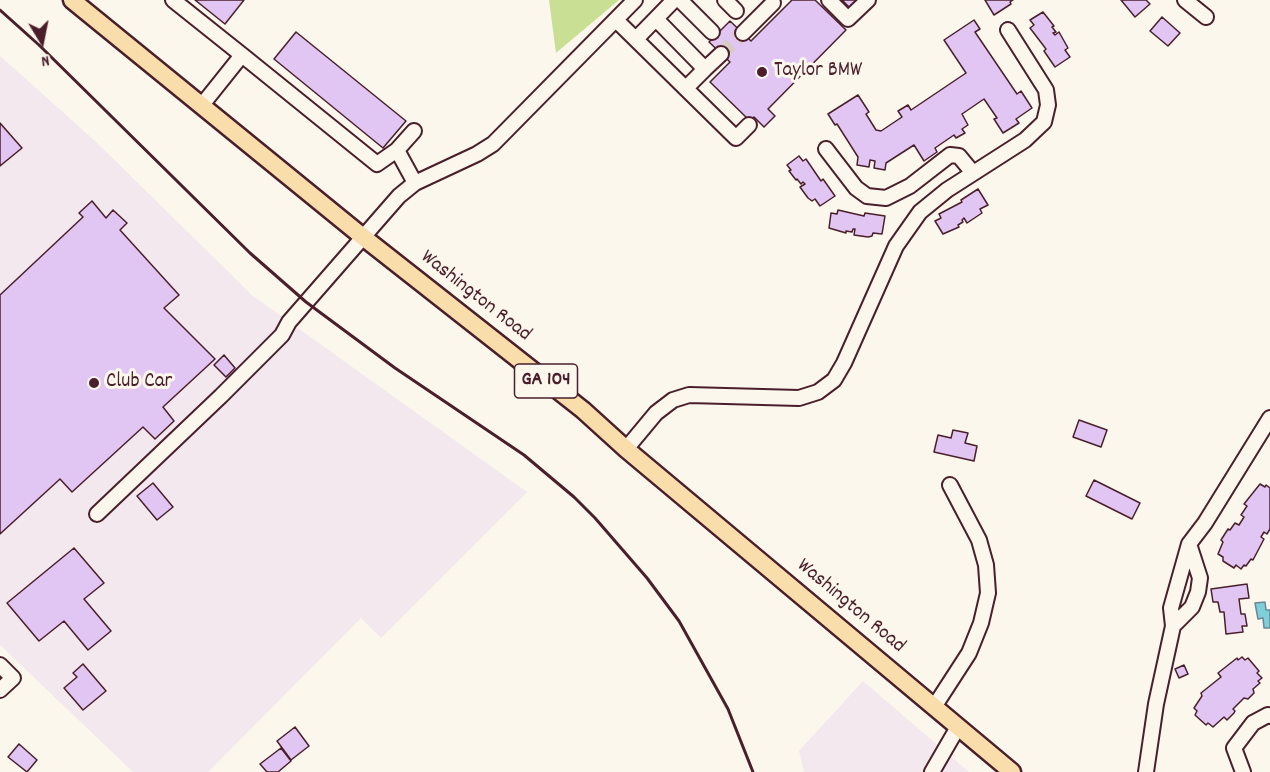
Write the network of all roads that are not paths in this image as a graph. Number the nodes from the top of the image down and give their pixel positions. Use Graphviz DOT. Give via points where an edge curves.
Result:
graph roads {
  1 [pos="72,0"];
  2 [pos="173,0"];
  3 [pos="635,0"];
  4 [pos="674,0"];
  5 [pos="680,0"];
  6 [pos="725,0"];
  7 [pos="829,0"];
  8 [pos="868,0"];
  9 [pos="1185,0"];
  10 [pos="774,1"];
  11 [pos="736,11"];
  12 [pos="1206,17"];
  13 [pos="656,18"];
  14 [pos="616,20"];
  15 [pos="1008,30"];
  16 [pos="712,32"];
  17 [pos="742,33"];
  18 [pos="636,39"];
  19 [pos="721,54"];
  20 [pos="242,55"];
  21 [pos="705,69"];
  22 [pos="686,88"];
  23 [pos="202,105"];
  24 [pos="749,125"];
  25 [pos="414,131"];
  26 [pos="826,148"];
  27 [pos="397,150"];
  28 [pos="933,170"];
  29 [pos="974,173"];
  30 [pos="415,183"];
  31 [pos="942,194"];
  32 [pos="363,237"];
  33 [pos="1270,418"];
  34 [pos="626,449"];
  35 [pos="950,485"];
  36 [pos="97,514"];
  37 [pos="1189,543"];
  38 [pos="1173,626"];
  39 [pos="0,665"];
  40 [pos="0,690"];
  41 [pos="934,707"];
  42 [pos="1270,716"];
  43 [pos="958,727"];
  44 [pos="932,772"];
  45 [pos="1012,772"];
  46 [pos="1146,772"];
  47 [pos="1243,772"];
  1 -- 23 [label="main road, Washington Road / GA 104"];
  2 -- 20 [label="street"];
  3 -- 14 [label="street"];
  4 -- 13 [label="street"];
  5 -- 16 [label="street"];
  6 -- 11 [label="street"];
  7 -- 8 [label="street" via="848,19"];
  9 -- 12 [label="street"];
  10 -- 17 [label="street"];
  13 -- 18 [label="street"];
  13 -- 21 [label="street"];
  14 -- 18 [label="street"];
  14 -- 30 [label="street" via="493,144"];
  15 -- 29 [label="street" via="1046,90 1044,122 1025,140"];
  18 -- 22 [label="street"];
  19 -- 21 [label="street"];
  20 -- 23 [label="street"];
  20 -- 27 [label="street" via="377,164"];
  21 -- 22 [label="street"];
  22 -- 24 [label="street" via="736,138"];
  23 -- 32 [label="main road, Washington Road / GA 104"];
  25 -- 27 [label="street"];
  26 -- 28 [label="street" via="856,188 867,196 886,198"];
  27 -- 30 [label="street"];
  28 -- 29 [label="street" via="950,155 959,156"];
  28 -- 31 [label="street"];
  29 -- 31 [label="street"];
  30 -- 32 [label="street"];
  31 -- 34 [label="street" via="920,212 896,246 834,380 818,392 799,398 689,395 673,399"];
  32 -- 34 [label="main road, Washington Road / GA 104" via="583,410"];
  32 -- 36 [label="street" via="282,335"];
  33 -- 37 [label="street"];
  34 -- 41 [label="main road, Washington Road / GA 104"];
  35 -- 41 [label="street" via="979,540 988,593 969,653"];
  37 -- 38 [label="street" via="1171,608"];
  37 -- 38 [label="street" via="1200,578 1198,592 1192,607"];
  38 -- 46 [label="street"];
  39 -- 40 [label="street" via="13,678"];
  41 -- 43 [label="main road, Washington Road / GA 104"];
  42 -- 47 [label="street" via="1253,723 1234,748"];
  43 -- 44 [label="street"];
  43 -- 45 [label="main road, Washington Road / GA 104"];
}
